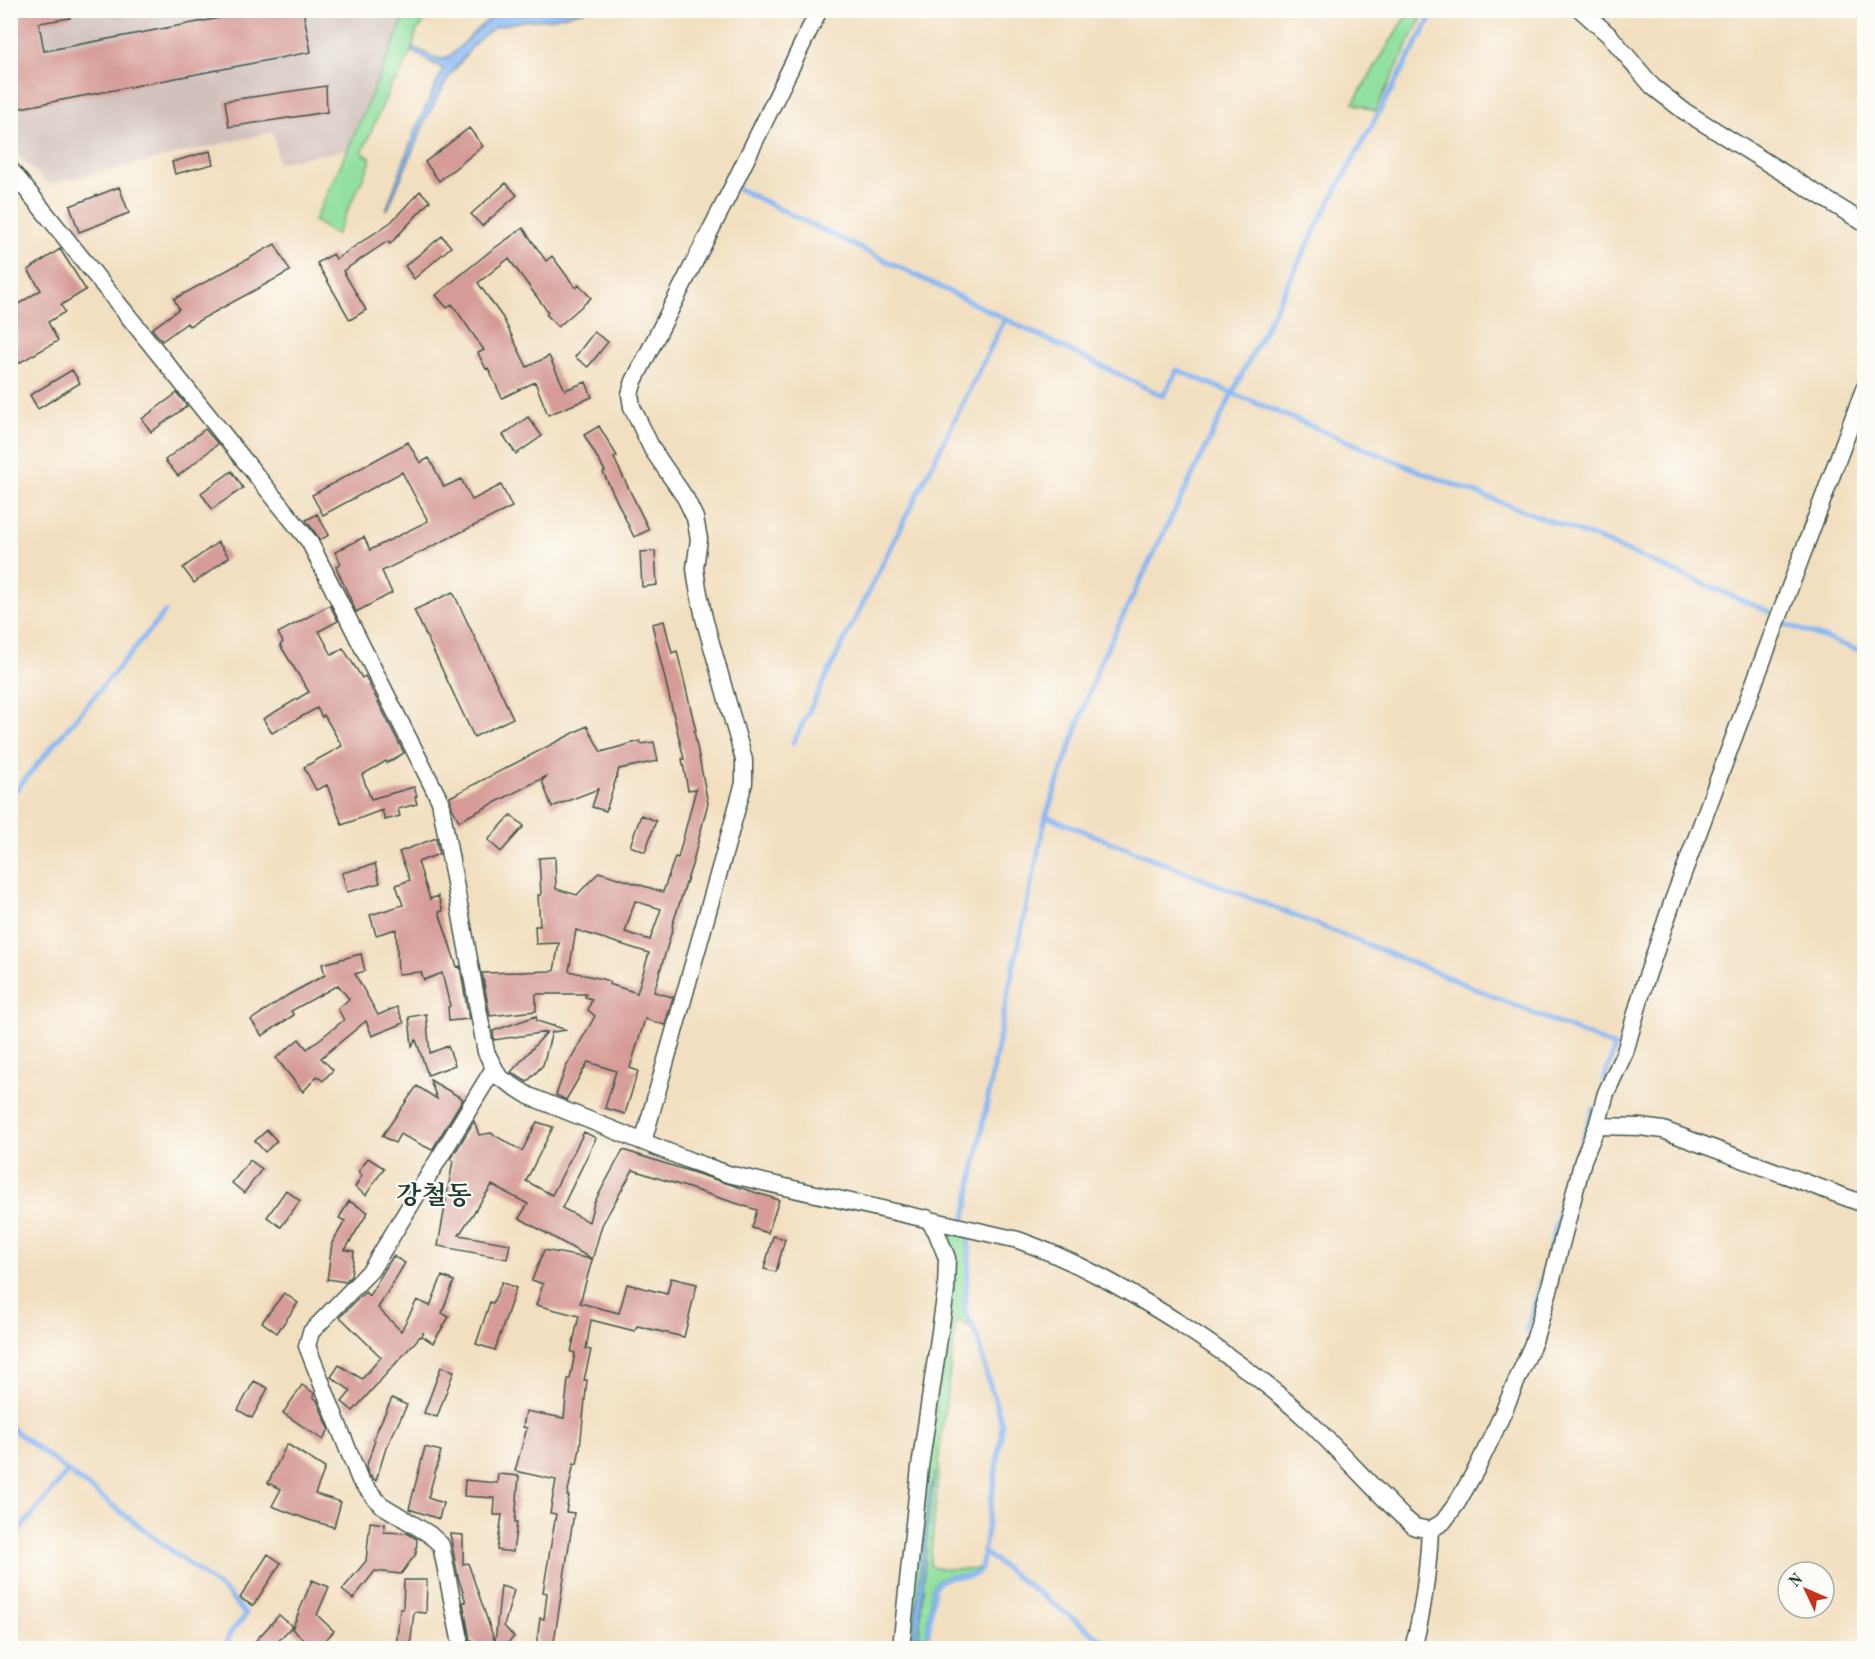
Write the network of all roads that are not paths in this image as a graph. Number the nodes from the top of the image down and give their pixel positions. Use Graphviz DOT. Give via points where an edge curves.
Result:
graph roads {
  1 [pos="819,10"];
  2 [pos="1581,10"];
  3 [pos="10,169"];
  4 [pos="1864,223"];
  5 [pos="1864,389"];
  6 [pos="494,1068"];
  7 [pos="1597,1126"];
  8 [pos="644,1142"];
  9 [pos="1864,1204"];
  10 [pos="927,1218"];
  11 [pos="1430,1530"];
  12 [pos="460,1639"];
  13 [pos="901,1648"];
  14 [pos="1413,1648"];
  1 -- 8 [label="street" via="630,394 632,407 652,448 695,518 699,539 695,568 704,618 744,760 744,783"];
  2 -- 4 [label="street" via="1667,99"];
  3 -- 6 [label="street" via="309,541 440,801 486,1052"];
  5 -- 7 [label="street" via="1672,903"];
  6 -- 8 [label="street" via="499,1077 529,1096"];
  6 -- 12 [label="street" via="371,1270 311,1332 307,1346 360,1480 380,1504 441,1545"];
  7 -- 9 [label="street" via="1664,1130"];
  7 -- 11 [label="street" via="1583,1160 1534,1341 1477,1467 1443,1522"];
  8 -- 10 [label="street" via="728,1174"];
  10 -- 11 [label="street" via="1018,1240 1095,1272 1127,1290 1266,1385 1301,1414 1402,1516 1415,1527"];
  10 -- 13 [label="street" via="947,1258 946,1291 920,1467"];
  11 -- 14 [label="street" via="1422,1617"];
}
